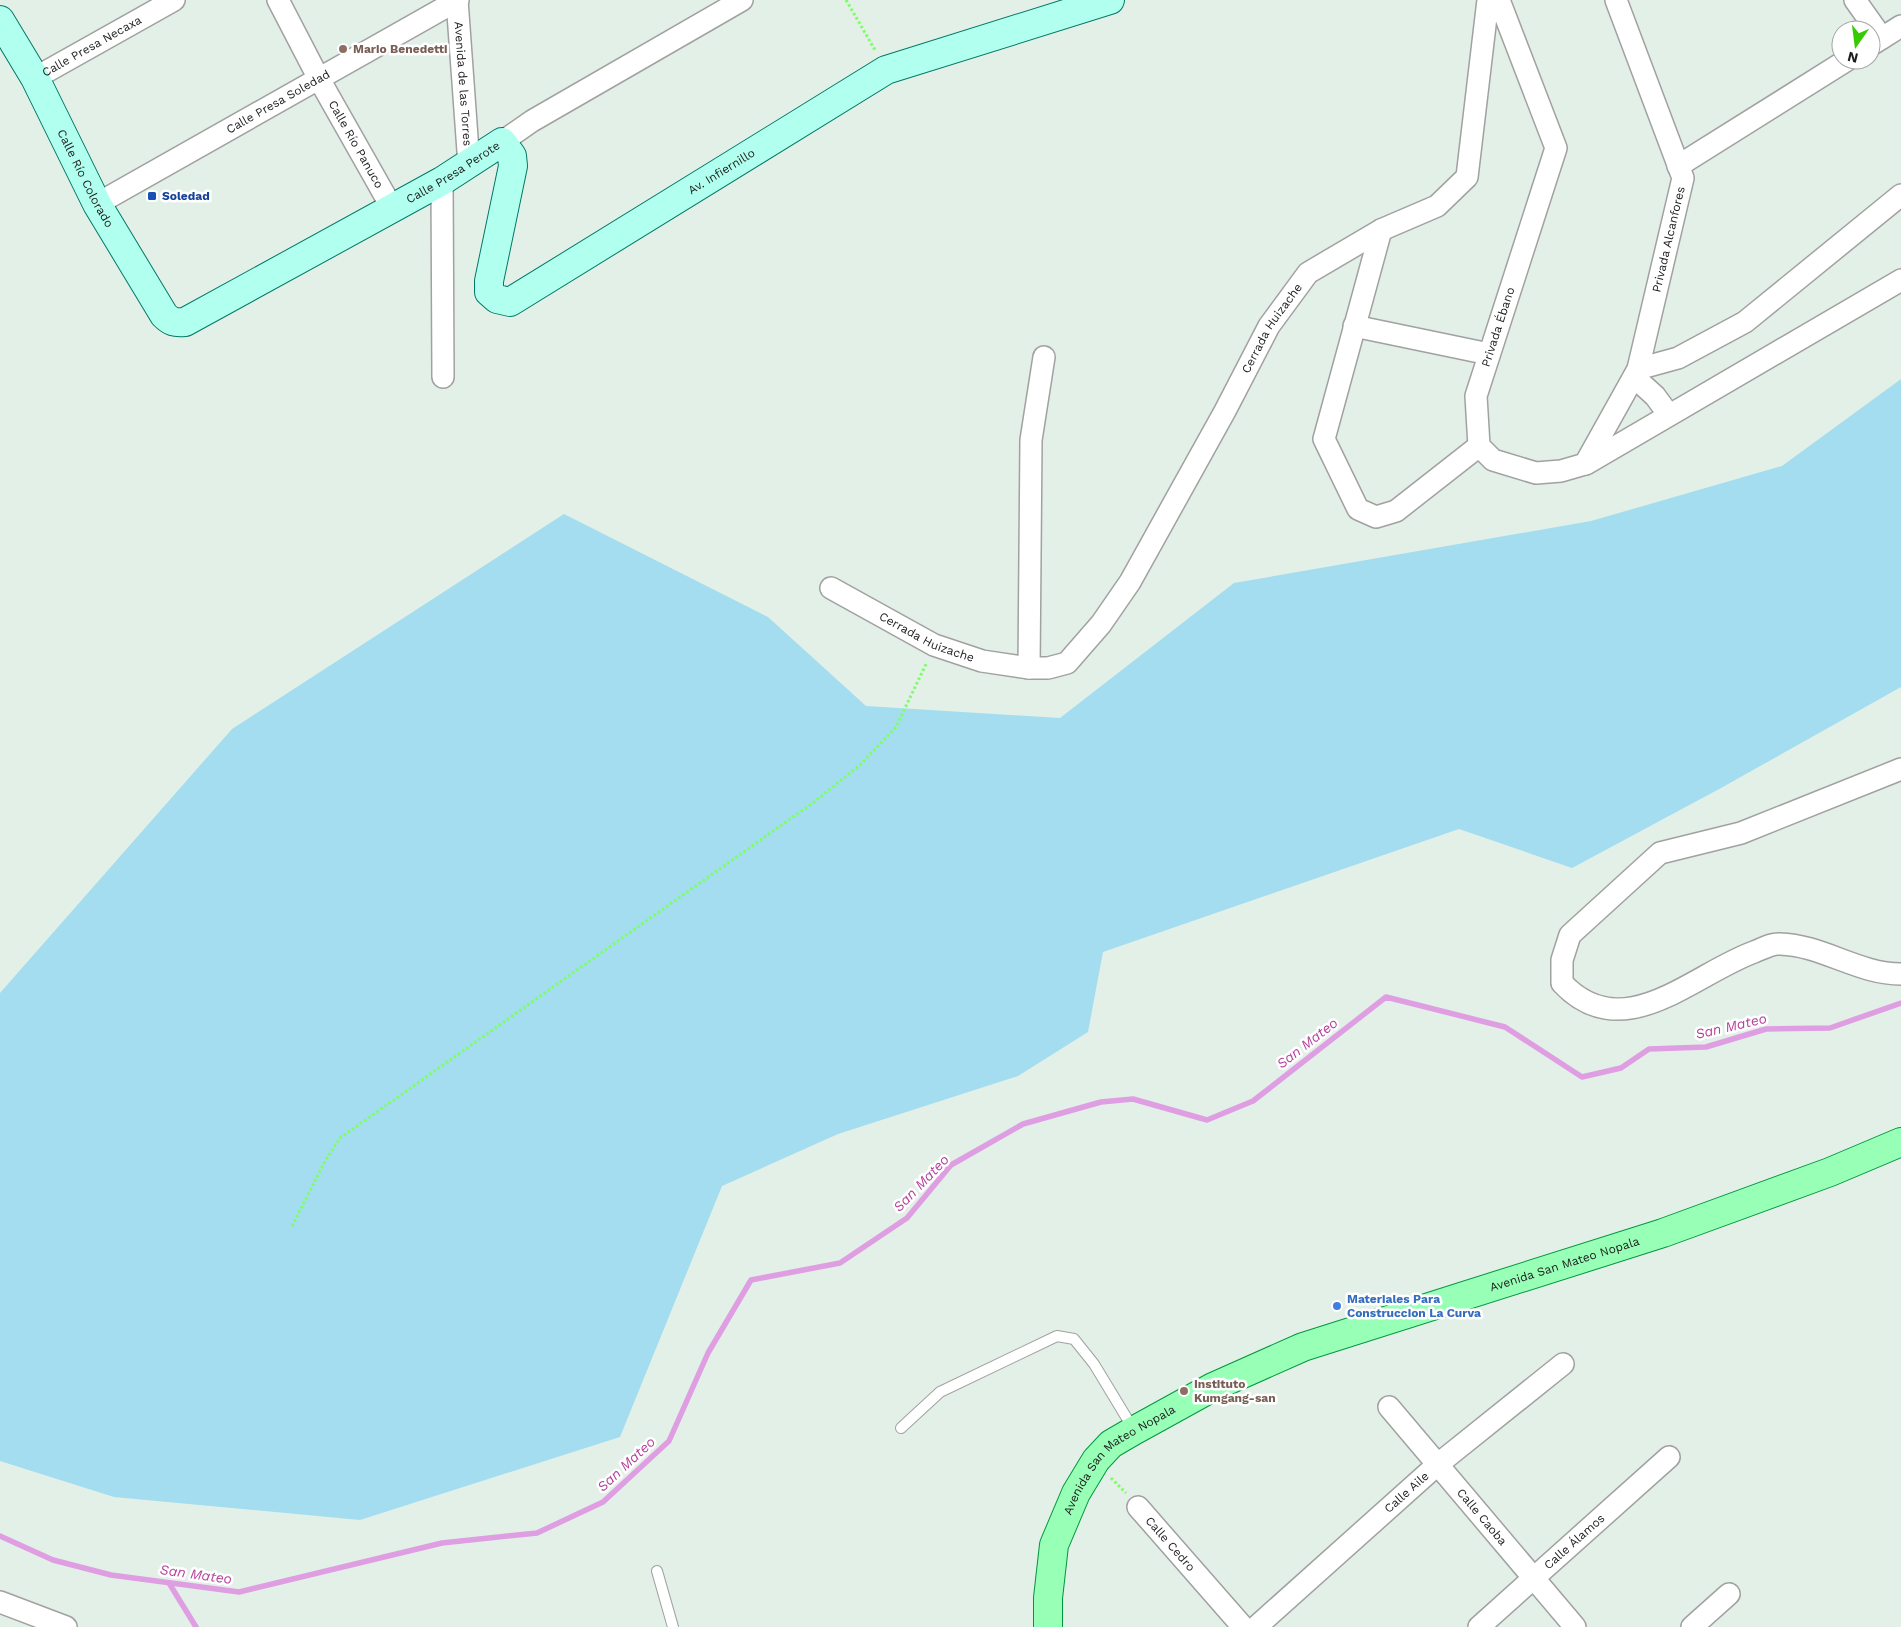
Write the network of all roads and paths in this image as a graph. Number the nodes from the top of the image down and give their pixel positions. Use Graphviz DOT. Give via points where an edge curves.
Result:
graph roads {
  1 [pos="174,0"];
  2 [pos="278,0"];
  3 [pos="458,0"];
  4 [pos="742,0"];
  5 [pos="846,0"];
  6 [pos="1110,0"];
  7 [pos="1488,0"];
  8 [pos="1499,0"];
  9 [pos="1616,0"];
  10 [pos="1855,0"];
  11 [pos="0,20"];
  12 [pos="1866,20"];
  13 [pos="1901,26"];
  14 [pos="1881,38"];
  15 [pos="886,70"];
  16 [pos="1831,70"];
  17 [pos="34,78"];
  18 [pos="319,79"];
  19 [pos="502,142"];
  20 [pos="468,165"];
  21 [pos="1678,166"];
  22 [pos="442,181"];
  23 [pos="1901,195"];
  24 [pos="97,204"];
  25 [pos="392,208"];
  26 [pos="1381,230"];
  27 [pos="1901,280"];
  28 [pos="185,322"];
  29 [pos="1354,326"];
  30 [pos="1489,354"];
  31 [pos="1044,357"];
  32 [pos="1636,373"];
  33 [pos="443,377"];
  34 [pos="1669,415"];
  35 [pos="1479,446"];
  36 [pos="1586,464"];
  37 [pos="830,588"];
  38 [pos="934,645"];
  39 [pos="1028,668"];
  40 [pos="1901,769"];
  41 [pos="1901,974"];
  42 [pos="1901,1142"];
  43 [pos="292,1226"];
  44 [pos="1563,1364"];
  45 [pos="1389,1407"];
  46 [pos="901,1428"];
  47 [pos="1134,1430"];
  48 [pos="1669,1458"];
  49 [pos="1096,1460"];
  50 [pos="1437,1465"];
  51 [pos="1138,1507"];
  52 [pos="657,1571"];
  53 [pos="1532,1578"];
  54 [pos="1729,1594"];
  55 [pos="0,1602"];
  56 [pos="66,1627"];
  57 [pos="673,1627"];
  58 [pos="1048,1627"];
  59 [pos="1243,1627"];
  60 [pos="1256,1627"];
  61 [pos="1479,1627"];
  62 [pos="1575,1627"];
  63 [pos="1692,1627"];
  1 -- 17 [label="street, Calle Presa Necaxa"];
  2 -- 18 [label="street, Calle Río Panuco"];
  3 -- 18 [label="street, Calle Presa Soledad"];
  3 -- 20 [label="street, Avenida de las Torres"];
  4 -- 19 [label="street, Calle Presa Perote" via="532,121"];
  5 -- 15 [label="path"];
  6 -- 15 [label="street, Av. Infiernillo"];
  7 -- 26 [label="street, Cerrada Huizache" via="1467,177 1437,206"];
  8 -- 30 [label="street, Privada Ébano" via="1556,148"];
  9 -- 21 [label="street, Privada Alcanfores"];
  10 -- 12 [label="street"];
  11 -- 17 [label="street, Calle Río Colorado"];
  13 -- 14 [label="street"];
  15 -- 19 [label="street, Av. Infiernillo" via="510,302 497,299 490,292 489,281 513,166 512,156"];
  16 -- 21 [label="street"];
  17 -- 24 [label="street, Calle Río Colorado"];
  18 -- 24 [label="street, Calle Presa Soledad"];
  18 -- 25 [label="street, Calle Río Panuco"];
  19 -- 20 [label="street, Calle Presa Perote"];
  20 -- 22 [label="street, Calle Presa Perote"];
  21 -- 32 [label="street, Privada Alcanfores" via="1683,178"];
  22 -- 25 [label="street, Calle Presa Perote"];
  22 -- 33 [label="street"];
  23 -- 32 [label="street" via="1745,322 1678,358"];
  24 -- 28 [label="street, Calle Río Colorado" via="164,315 170,321"];
  25 -- 28 [label="street, Calle Presa Perote"];
  26 -- 29 [label="street"];
  26 -- 39 [label="street, Cerrada Huizache" via="1308,273 1269,326 1135,573 1101,624 1067,662 1048,668"];
  27 -- 34 [label="street"];
  29 -- 30 [label="street"];
  29 -- 35 [label="street" via="1324,439 1358,509 1376,516 1396,511"];
  30 -- 35 [label="street, Privada Ébano" via="1476,396"];
  31 -- 39 [label="street" via="1031,440"];
  32 -- 34 [label="street"];
  32 -- 36 [label="street"];
  34 -- 36 [label="street"];
  35 -- 36 [label="street" via="1493,460 1536,472 1561,472"];
  37 -- 38 [label="street, Cerrada Huizache"];
  38 -- 39 [label="street, Cerrada Huizache" via="982,661"];
  38 -- 43 [label="path" via="896,727 860,765 814,802 340,1138"];
  40 -- 41 [label="street" via="1741,833 1660,853 1570,935 1562,960 1562,983 1576,997 1598,1007 1634,1008 1659,1001 1740,957 1778,943 1806,948 1861,968"];
  42 -- 47 [label="main road, Avenida San Mateo Nopala" via="1830,1172 1663,1233 1303,1347 1213,1386"];
  44 -- 50 [label="street, Calle Aile"];
  45 -- 50 [label="street, Calle Caoba"];
  46 -- 47 [label="lane" via="940,1392 1057,1336 1074,1339 1094,1364"];
  47 -- 49 [label="main road, Avenida San Mateo Nopala" via="1111,1444"];
  48 -- 53 [label="street, Calle Álamos"];
  49 -- 51 [label="path, Calle Cedro"];
  49 -- 58 [label="main road, Avenida San Mateo Nopala" via="1076,1493 1054,1544"];
  50 -- 53 [label="street, Calle Caoba"];
  50 -- 60 [label="street, Calle Aile"];
  51 -- 59 [label="street, Calle Cedro"];
  52 -- 57 [label="lane"];
  53 -- 61 [label="street, Calle Álamos"];
  53 -- 62 [label="street, Calle Caoba"];
  54 -- 63 [label="street"];
  55 -- 56 [label="street"];
}
